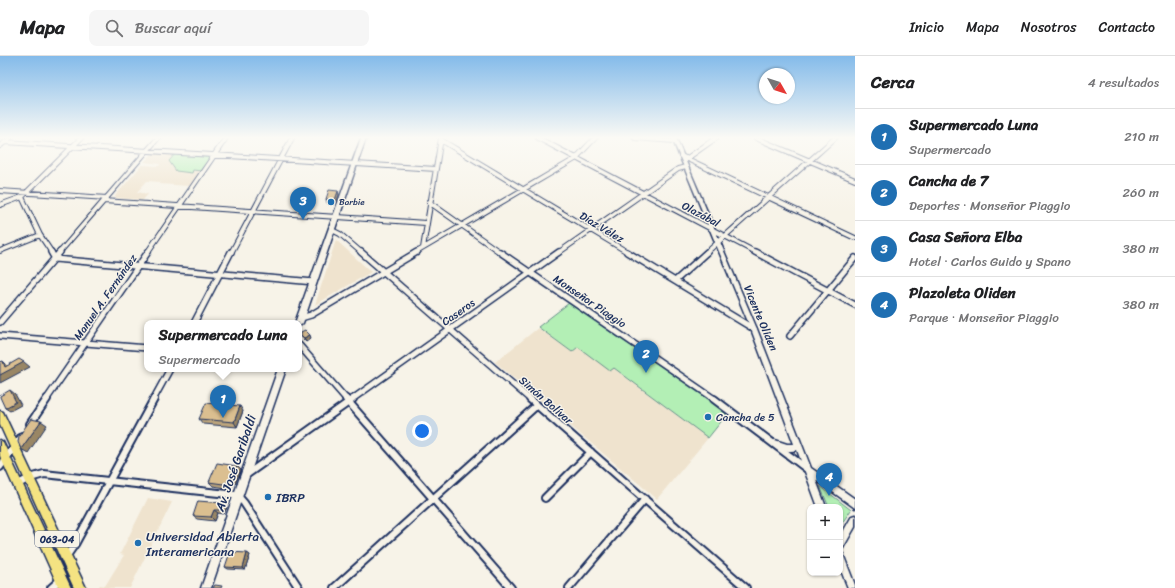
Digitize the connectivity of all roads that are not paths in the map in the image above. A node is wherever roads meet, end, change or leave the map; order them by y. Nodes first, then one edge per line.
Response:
1 (686, 162) edge
2 (56, 163) edge
3 (137, 163) edge
4 (209, 163) edge
5 (279, 163) edge
6 (333, 163) edge
7 (437, 163) edge
8 (480, 163) edge
9 (568, 163) edge
10 (583, 163) edge
11 (685, 163) edge
12 (688, 163) edge
13 (808, 163) edge
14 (814, 163) edge
15 (355, 164) junction
16 (436, 169) junction
17 (855, 180) edge
18 (523, 189) junction
19 (0, 191) edge
20 (643, 193) junction
21 (23, 195) junction
22 (769, 197) junction
23 (105, 199) junction
24 (429, 202) junction
25 (0, 205) edge
26 (179, 206) junction
27 (253, 211) junction
28 (336, 216) junction
29 (426, 223) junction
30 (462, 225) junction
31 (712, 229) junction
32 (332, 230) junction
33 (591, 230) junction
34 (40, 235) junction
35 (724, 236) junction
36 (855, 238) edge
37 (717, 242) junction
38 (422, 248) junction
39 (0, 251) edge
40 (855, 258) edge
41 (55, 259) junction
42 (137, 267) junction
43 (382, 272) junction
44 (220, 274) junction
45 (530, 274) junction
46 (675, 281) junction
47 (314, 282) junction
48 (828, 291) junction
49 (855, 305) edge
50 (196, 320) edge
51 (300, 320) edge
52 (0, 322) edge
53 (754, 329) junction
54 (450, 330) junction
55 (0, 336) edge
56 (790, 336) dead end
57 (86, 342) junction
58 (144, 348) edge
59 (302, 348) edge
60 (168, 372) edge
61 (281, 372) edge
62 (349, 402) junction
63 (536, 405) junction
64 (0, 415) edge
65 (28, 427) edge
66 (23, 433) edge
67 (775, 443) junction
68 (0, 445) edge
69 (799, 445) junction
70 (14, 446) junction
71 (591, 452) junction
72 (2, 462) edge
73 (809, 471) junction
74 (244, 477) junction
75 (30, 478) junction
76 (110, 480) junction
77 (18, 484) junction
78 (237, 495) junction
79 (545, 498) dead end
80 (432, 499) junction
81 (645, 499) junction
82 (821, 504) edge
83 (855, 504) edge
84 (855, 519) edge
85 (843, 540) edge
86 (65, 557) junction
87 (843, 565) edge
88 (63, 583) edge
89 (51, 588) edge
90 (80, 588) edge
91 (206, 588) edge
92 (299, 588) edge
93 (334, 588) edge
94 (511, 588) edge
95 (569, 588) edge
96 (746, 588) edge
97 (852, 588) edge

1 - 31 street, Vicente Oliden
2 - 21 street
3 - 23 street
4 - 26 street, Manuel A. Fernández
5 - 27 street
6 - 15 street
7 - 16 street
8 - 18 street, Díaz Vélez
9 - 18 street
10 - 20 street, Olazábal
11 - 20 street, Caseros
12 - 22 street
13 - 22 street
14 - 17 street
15 - 16 street
15 - 28 main road
16 - 24 street
18 - 30 street
18 - 33 street, Díaz Vélez
19 - 21 street
20 - 31 street, Olazábal
20 - 33 street, Caseros
21 - 23 street
21 - 25 street
21 - 34 street
22 - 35 street
22 - 36 street
23 - 26 street
23 - 41 street
24 - 29 street
24 - 30 street, Monseñor Piaggio
26 - 27 street
26 - 42 street, Manuel A. Fernández
27 - 28 street
27 - 44 street
28 - 29 street
28 - 32 main road
29 - 38 street
30 - 38 street
30 - 45 street, Monseñor Piaggio
31 - 35 street, Olazábal
31 - 37 street, Vicente Oliden
32 - 43 street, Simón Bolívar
32 - 47 main road
33 - 45 street, Caseros
33 - 46 street, Díaz Vélez
34 - 39 street
34 - 41 street
35 - 37 street
35 - 48 street, Olazábal
37 - 46 street
37 - 53 street, Vicente Oliden
38 - 43 street
40 - 48 street
41 - 42 street
41 - 52 street
42 - 44 street
42 - 57 street, Manuel A. Fernández
43 - 51 street
43 - 54 street, Simón Bolívar
44 - 47 street
44 - 50 street
45 - 54 street, Caseros
45 - 67 street, Monseñor Piaggio
46 - 53 street, Díaz Vélez
47 - 51 main road
48 - 49 street, Olazábal
48 - 56 street
53 - 69 street, Vicente Oliden
54 - 62 street, Caseros
54 - 63 street, Simón Bolívar
55 - 57 street
57 - 58 street
57 - 65 street, Manuel A. Fernández
59 - 62 street
60 - 76 street
61 - 74 main road, Av. José Garibaldi
62 - 74 street, Caseros
62 - 80 street
63 - 71 street, Simón Bolívar
63 - 80 street
64 - 70 main road, 063-04
66 - 70 street
67 - 69 street
67 - 73 street, Monseñor Piaggio
68 - 72 main road, 063-04
69 - 73 street, Vicente Oliden
70 - 72 street
70 - 75 main road, 063-04
71 - 79 street
71 - 81 street, Simón Bolívar
72 - 77 main road, 063-04
73 - 82 street, Vicente Oliden
73 - 83 street, Monseñor Piaggio
74 - 78 main road, Av. José Garibaldi
75 - 76 street
75 - 77 street
75 - 86 main road, 063-04
76 - 78 street
76 - 86 street
77 - 88 main road, 063-04
78 - 91 main road, Av. José Garibaldi
78 - 92 street
80 - 93 street
80 - 94 street
81 - 95 street
81 - 96 street, Simón Bolívar
84 - 85 street
86 - 90 main road, 063-04
87 - 97 street
88 - 89 street

